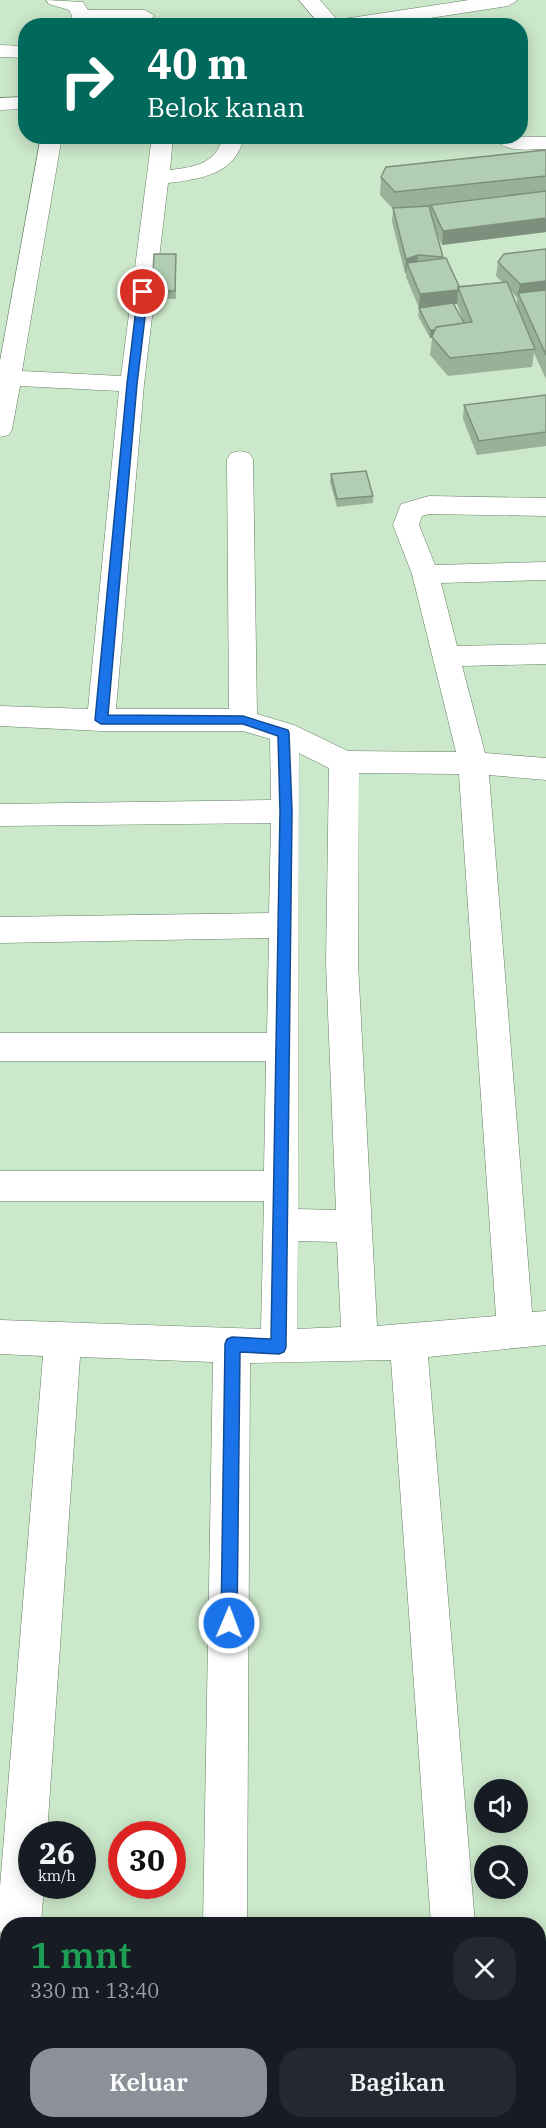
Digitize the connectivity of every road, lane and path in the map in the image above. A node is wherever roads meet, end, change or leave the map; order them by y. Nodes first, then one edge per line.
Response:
1 (56, 0) edge
2 (309, 0) edge
3 (508, 0) edge
4 (145, 16) dead end
5 (80, 18) edge
6 (119, 18) edge
7 (326, 18) edge
8 (435, 18) edge
9 (0, 51) edge
10 (18, 52) edge
11 (18, 103) edge
12 (0, 104) edge
13 (528, 143) edge
14 (546, 143) edge
15 (50, 144) edge
16 (162, 144) edge
17 (233, 144) edge
18 (158, 178) junction
19 (4, 378) edge
20 (132, 384) junction
21 (0, 429) edge
22 (240, 459) dead end
23 (546, 507) edge
24 (546, 571) edge
25 (425, 574) junction
26 (546, 654) edge
27 (446, 656) junction
28 (0, 716) edge
29 (101, 720) junction
30 (243, 720) junction
31 (284, 733) junction
32 (345, 762) junction
33 (472, 763) junction
34 (546, 769) edge
35 (286, 811) junction
36 (0, 815) edge
37 (284, 924) junction
38 (0, 930) edge
39 (0, 1047) edge
40 (283, 1047) junction
41 (0, 1186) edge
42 (281, 1186) junction
43 (280, 1225) junction
44 (355, 1226) junction
45 (531, 1329) edge
46 (0, 1337) edge
47 (63, 1340) junction
48 (408, 1342) junction
49 (232, 1344) junction
50 (360, 1345) junction
51 (279, 1347) junction
52 (20, 1917) edge
53 (225, 1917) edge
54 (452, 1917) edge

1 - 5 street
2 - 7 street
3 - 8 street
4 - 6 street
9 - 10 street
11 - 12 street
13 - 14 street
15 - 19 street
16 - 18 street
17 - 18 street
18 - 20 street
19 - 20 street
19 - 21 street
20 - 29 street
22 - 30 street
23 - 25 street
24 - 25 street
25 - 27 street
26 - 27 street
27 - 33 street
28 - 29 street
29 - 30 street
30 - 31 street
31 - 32 street
31 - 35 street
32 - 33 street
32 - 44 street
33 - 34 street
33 - 45 street
35 - 36 street
35 - 37 street
37 - 38 street
37 - 40 street
39 - 40 street
40 - 42 street
41 - 42 street
42 - 43 street
43 - 44 street
43 - 51 street
44 - 50 street
45 - 48 street
46 - 47 street
47 - 49 street
47 - 52 street
48 - 50 street
48 - 54 street
49 - 51 street
49 - 53 street
50 - 51 street

